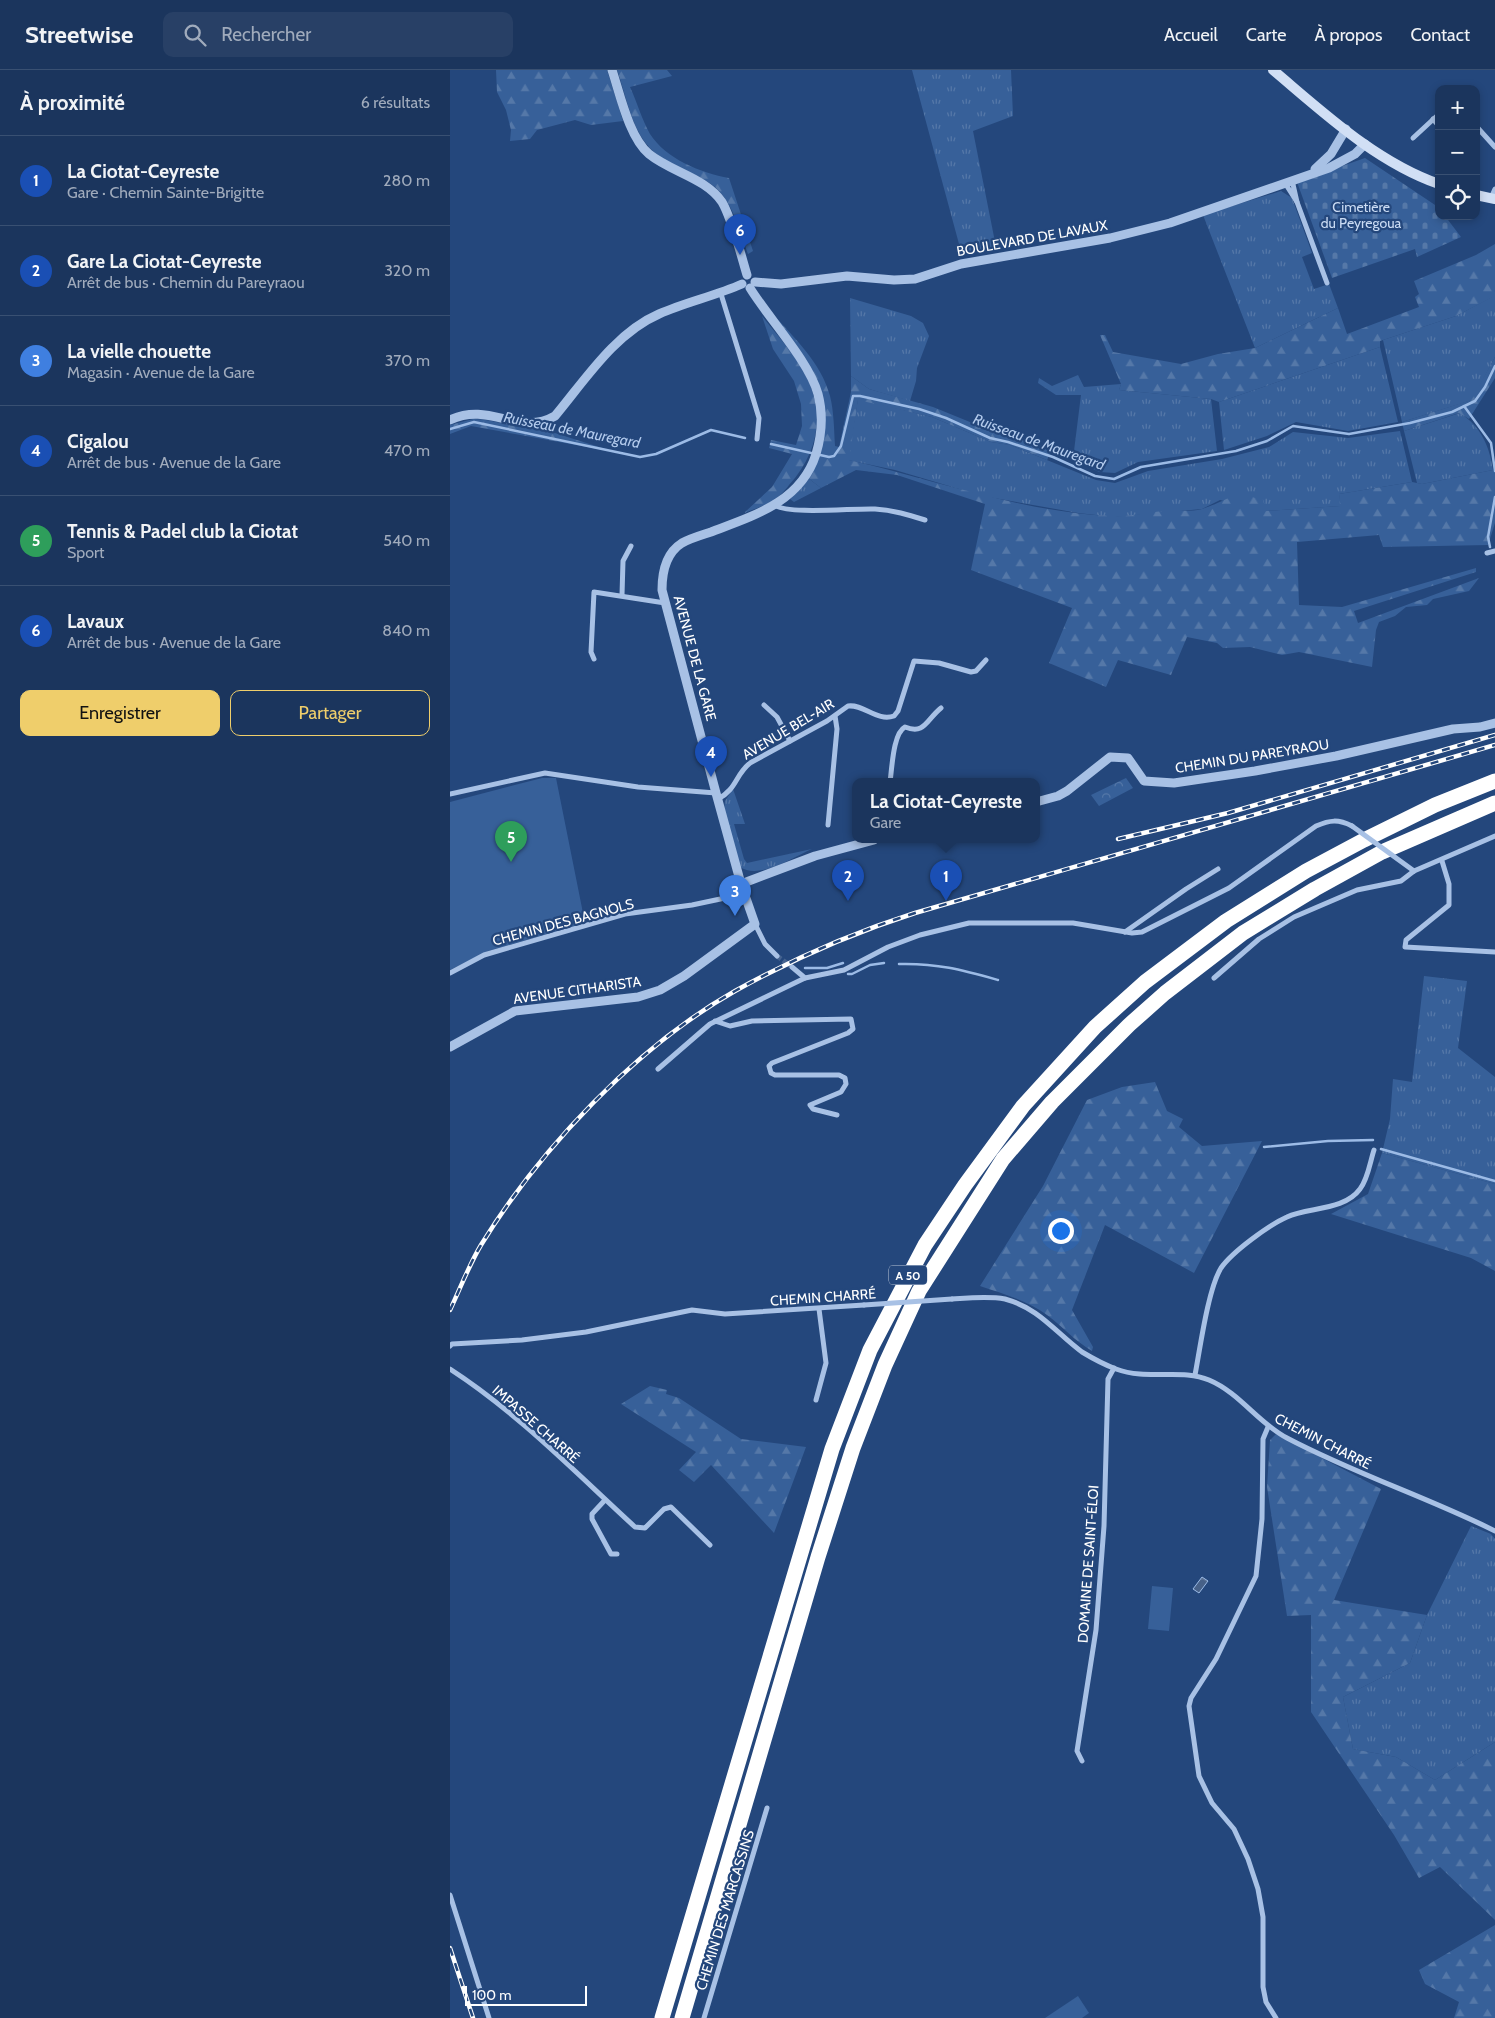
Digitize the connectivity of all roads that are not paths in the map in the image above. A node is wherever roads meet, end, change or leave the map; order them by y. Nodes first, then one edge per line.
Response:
1 (612, 70) edge
2 (1273, 70) edge
3 (1433, 119) joint
4 (1435, 121) edge
5 (1346, 129) junction
6 (1480, 130) edge
7 (1412, 138) dead end
8 (1365, 144) junction
9 (1495, 147) edge
10 (1331, 154) junction
11 (1337, 164) junction
12 (1306, 175) junction
13 (1289, 181) junction
14 (1435, 183) edge
15 (1480, 195) edge
16 (1494, 195) edge
17 (1327, 282) dead end
18 (749, 285) junction
19 (721, 294) junction
20 (450, 420) edge
21 (757, 439) dead end
22 (774, 505) junction
23 (925, 520) dead end
24 (631, 546) dead end
25 (1495, 550) edge
26 (1487, 553) dead end
27 (622, 596) junction
28 (665, 603) junction
29 (594, 659) dead end
30 (986, 660) dead end
31 (764, 705) dead end
32 (941, 708) dead end
33 (835, 716) junction
34 (1495, 723) edge
35 (790, 741) junction
36 (891, 778) edge
37 (1495, 781) edge
38 (450, 794) edge
39 (717, 796) junction
40 (1040, 801) edge
41 (1495, 803) edge
42 (828, 825) dead end
43 (1495, 836) edge
44 (863, 843) edge
45 (1442, 861) junction
46 (1218, 869) dead end
47 (1414, 871) junction
48 (741, 884) junction
49 (744, 894) junction
50 (755, 924) junction
51 (1125, 932) junction
52 (1495, 952) edge
53 (776, 956) tunnel mouth
54 (792, 967) tunnel mouth
55 (450, 973) edge
56 (805, 978) junction
57 (1214, 978) dead end
58 (715, 1021) junction
59 (450, 1047) edge
60 (658, 1069) dead end
61 (837, 1115) dead end
62 (1374, 1150) dead end
63 (819, 1309) junction
64 (451, 1345) edge
65 (1114, 1368) junction
66 (450, 1369) edge
67 (1194, 1375) junction
68 (816, 1400) dead end
69 (1268, 1427) junction
70 (605, 1500) junction
71 (1495, 1531) edge
72 (710, 1545) dead end
73 (617, 1554) dead end
74 (1082, 1761) dead end
75 (767, 1808) dead end
76 (450, 1895) edge
77 (488, 2018) edge
78 (662, 2018) edge
79 (682, 2018) edge
80 (704, 2018) edge
81 (1276, 2018) edge

1 - 18 street
2 - 5 main road
3 - 4 street
3 - 7 street
5 - 8 main road
5 - 10 street, BOULEVARD DE LAVAUX
6 - 9 street
8 - 11 street, BOULEVARD DE LAVAUX
8 - 14 main road
10 - 11 street
10 - 12 street, BOULEVARD DE LAVAUX
11 - 12 street, BOULEVARD DE LAVAUX
12 - 13 street, BOULEVARD DE LAVAUX
13 - 17 street
13 - 18 street, BOULEVARD DE LAVAUX
15 - 16 main road
18 - 19 street, BOULEVARD DE LAVAUX
18 - 22 street, AVENUE DE LA GARE
19 - 20 street, BOULEVARD DE LAVAUX
19 - 21 street
22 - 23 street
22 - 28 street, AVENUE DE LA GARE
24 - 27 street
25 - 26 street
27 - 28 street
27 - 29 street
28 - 39 street, AVENUE DE LA GARE
30 - 33 street, AVENUE BEL-AIR
31 - 35 street
32 - 36 street
33 - 35 street, AVENUE BEL-AIR
33 - 42 street
34 - 40 street, CHEMIN DU PAREYRAOU
35 - 39 street, AVENUE BEL-AIR
37 - 78 highway, A 50
38 - 39 street
39 - 48 street, AVENUE DE LA GARE
41 - 79 highway, A 50
43 - 45 street
44 - 48 street
45 - 47 street
45 - 52 street
46 - 51 street
47 - 51 street, bridge
47 - 57 street
48 - 49 street, AVENUE DE LA GARE
49 - 50 street, AVENUE DE LA GARE
49 - 55 street, CHEMIN DES BAGNOLS
50 - 53 street
50 - 59 street, AVENUE CITHARISTA
51 - 56 street
54 - 56 street
56 - 58 street
58 - 60 street
58 - 61 street
62 - 67 street
63 - 64 street, CHEMIN CHARRÉ
63 - 65 street, CHEMIN CHARRÉ, bridge
63 - 68 street
65 - 67 street, CHEMIN CHARRÉ
65 - 74 street, DOMAINE DE SAINT-ÉLOI
66 - 70 street, IMPASSE CHARRÉ
67 - 69 street, CHEMIN CHARRÉ
69 - 71 street, CHEMIN CHARRÉ
69 - 81 street
70 - 72 street, IMPASSE CHARRÉ
70 - 73 street
75 - 80 street, CHEMIN DES MARCASSINS
76 - 77 street

